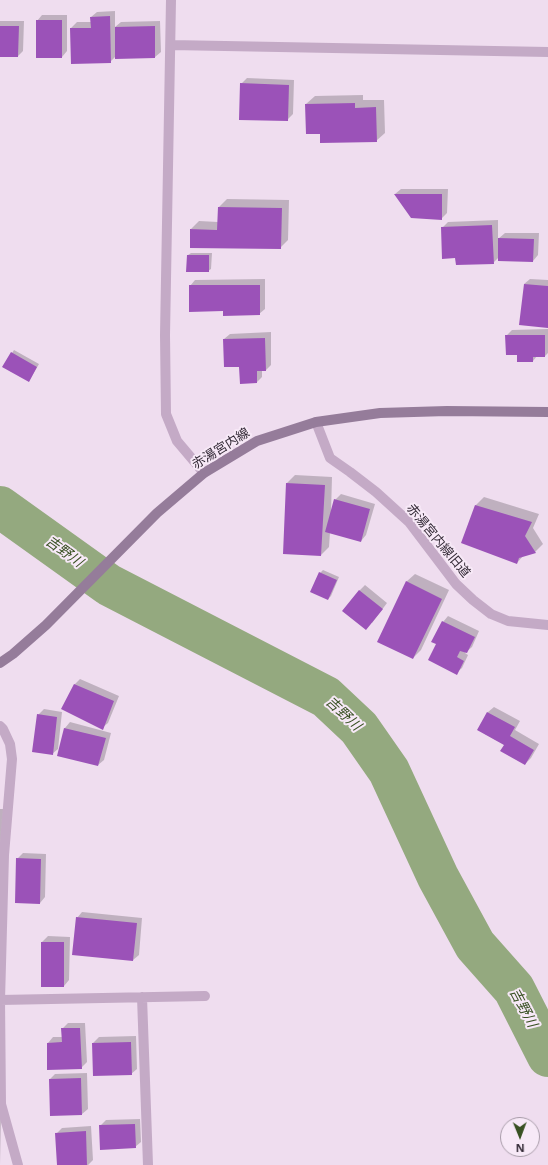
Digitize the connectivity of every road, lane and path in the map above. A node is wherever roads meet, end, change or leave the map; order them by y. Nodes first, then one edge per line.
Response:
1 (171, 0) edge
2 (171, 45) junction
3 (548, 52) edge
4 (548, 412) edge
5 (316, 422) junction
6 (204, 473) junction
7 (548, 626) edge
8 (0, 663) edge
9 (0, 726) edge
10 (205, 996) dead end
11 (142, 997) junction
12 (0, 1000) edge
13 (18, 1165) edge
14 (148, 1165) edge

1 - 2 street
2 - 3 street
2 - 6 street
4 - 5 main road, 赤湯宮内線
5 - 6 main road, 赤湯宮内線
5 - 7 street, 赤湯宮内線旧道
6 - 8 main road, 赤湯宮内線
9 - 12 street
10 - 11 street
11 - 12 street
11 - 14 street
12 - 13 street

